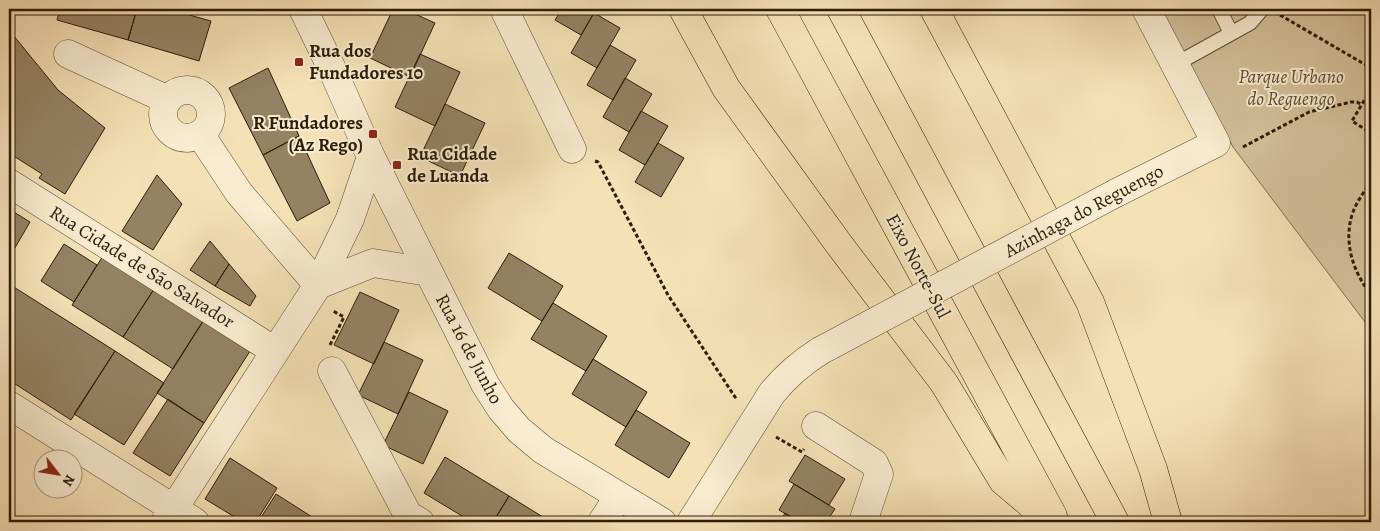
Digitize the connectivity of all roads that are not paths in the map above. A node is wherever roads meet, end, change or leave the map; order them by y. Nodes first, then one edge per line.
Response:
1 (303, 9) edge
2 (504, 9) edge
3 (683, 9) edge
4 (780, 9) edge
5 (841, 9) edge
6 (934, 9) edge
7 (1146, 9) edge
8 (1219, 9) edge
9 (1262, 9) edge
10 (1231, 33) junction
11 (68, 54) dead end
12 (1176, 64) junction
13 (168, 100) junction
14 (200, 134) junction
15 (572, 149) road end
16 (371, 157) junction
17 (9, 183) edge
18 (428, 272) junction
19 (318, 285) junction
20 (276, 351) junction
21 (332, 371) dead end
22 (9, 405) edge
23 (816, 426) road end
24 (619, 496) junction
25 (178, 518) edge
26 (420, 522) edge
27 (602, 522) edge
28 (662, 522) edge
29 (691, 522) edge
30 (863, 522) edge
31 (1052, 522) edge
32 (1056, 522) edge
33 (1115, 522) edge
34 (1168, 522) edge

1 - 16 street, Rua 16 de Junho
2 - 15 street
3 - 31 highway
4 - 32 highway, Eixo Norte-Sul
5 - 33 highway
6 - 34 highway
7 - 12 street, Azinhaga do Reguengo
8 - 10 lane
9 - 10 lane
10 - 12 lane
11 - 13 street
12 - 29 street, Azinhaga do Reguengo, bridge
13 - 14 street
13 - 14 street
14 - 19 street
16 - 18 street, Rua 16 de Junho
16 - 19 street
17 - 20 street, Rua Cidade de São Salvador
18 - 19 street
18 - 24 street, Rua 16 de Junho
19 - 20 street
20 - 25 street
21 - 26 street
22 - 25 street
23 - 30 street
24 - 27 street
24 - 28 street, Rua 16 de Junho

